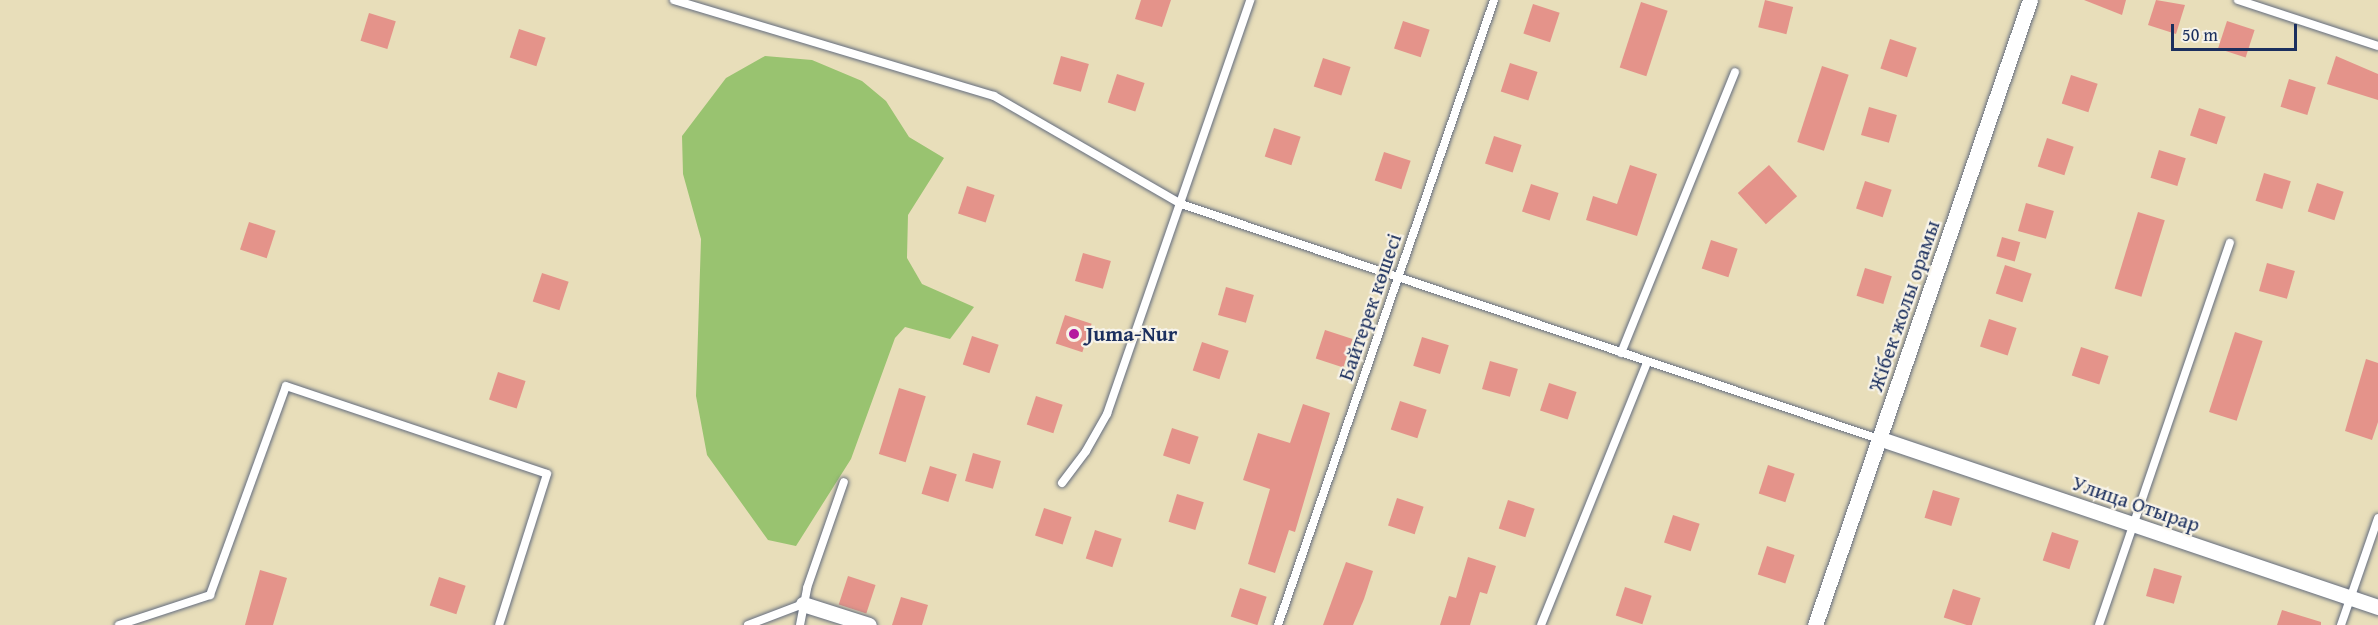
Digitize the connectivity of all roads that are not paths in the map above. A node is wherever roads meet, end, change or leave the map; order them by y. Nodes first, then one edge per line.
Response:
1 (674, 0) edge
2 (1250, 0) edge
3 (1494, 0) edge
4 (2030, 0) edge
5 (2238, 0) edge
6 (2378, 46) edge
7 (1736, 72) dead end
8 (1181, 204) junction
9 (2230, 243) dead end
10 (1400, 278) junction
11 (1621, 353) junction
12 (1647, 363) junction
13 (1881, 439) junction
14 (844, 482) dead end
15 (1062, 483) dead end
16 (2378, 518) edge
17 (2132, 526) junction
18 (2350, 597) junction
19 (803, 604) junction
20 (2378, 607) edge
21 (119, 625) edge
22 (499, 625) edge
23 (748, 625) edge
24 (800, 625) edge
25 (869, 625) edge
26 (1278, 625) edge
27 (1541, 625) edge
28 (1815, 625) edge
29 (2099, 625) edge
30 (2342, 625) edge

1 - 8 lane
2 - 8 lane
3 - 10 lane, Байтерек көшесі
4 - 13 street, Жібек жолы орамы
5 - 6 lane
7 - 11 lane
8 - 10 lane
8 - 15 lane
9 - 17 lane
10 - 11 lane
10 - 26 lane, Байтерек көшесі
11 - 12 lane
12 - 13 lane
12 - 27 lane
13 - 17 street, Улица Отырар
13 - 28 street, Жібек жолы орамы
14 - 19 lane
16 - 18 lane
17 - 18 street, Улица Отырар
17 - 29 lane
18 - 20 street, Улица Отырар
18 - 30 lane
19 - 23 lane
19 - 24 lane
19 - 25 street
21 - 22 lane

